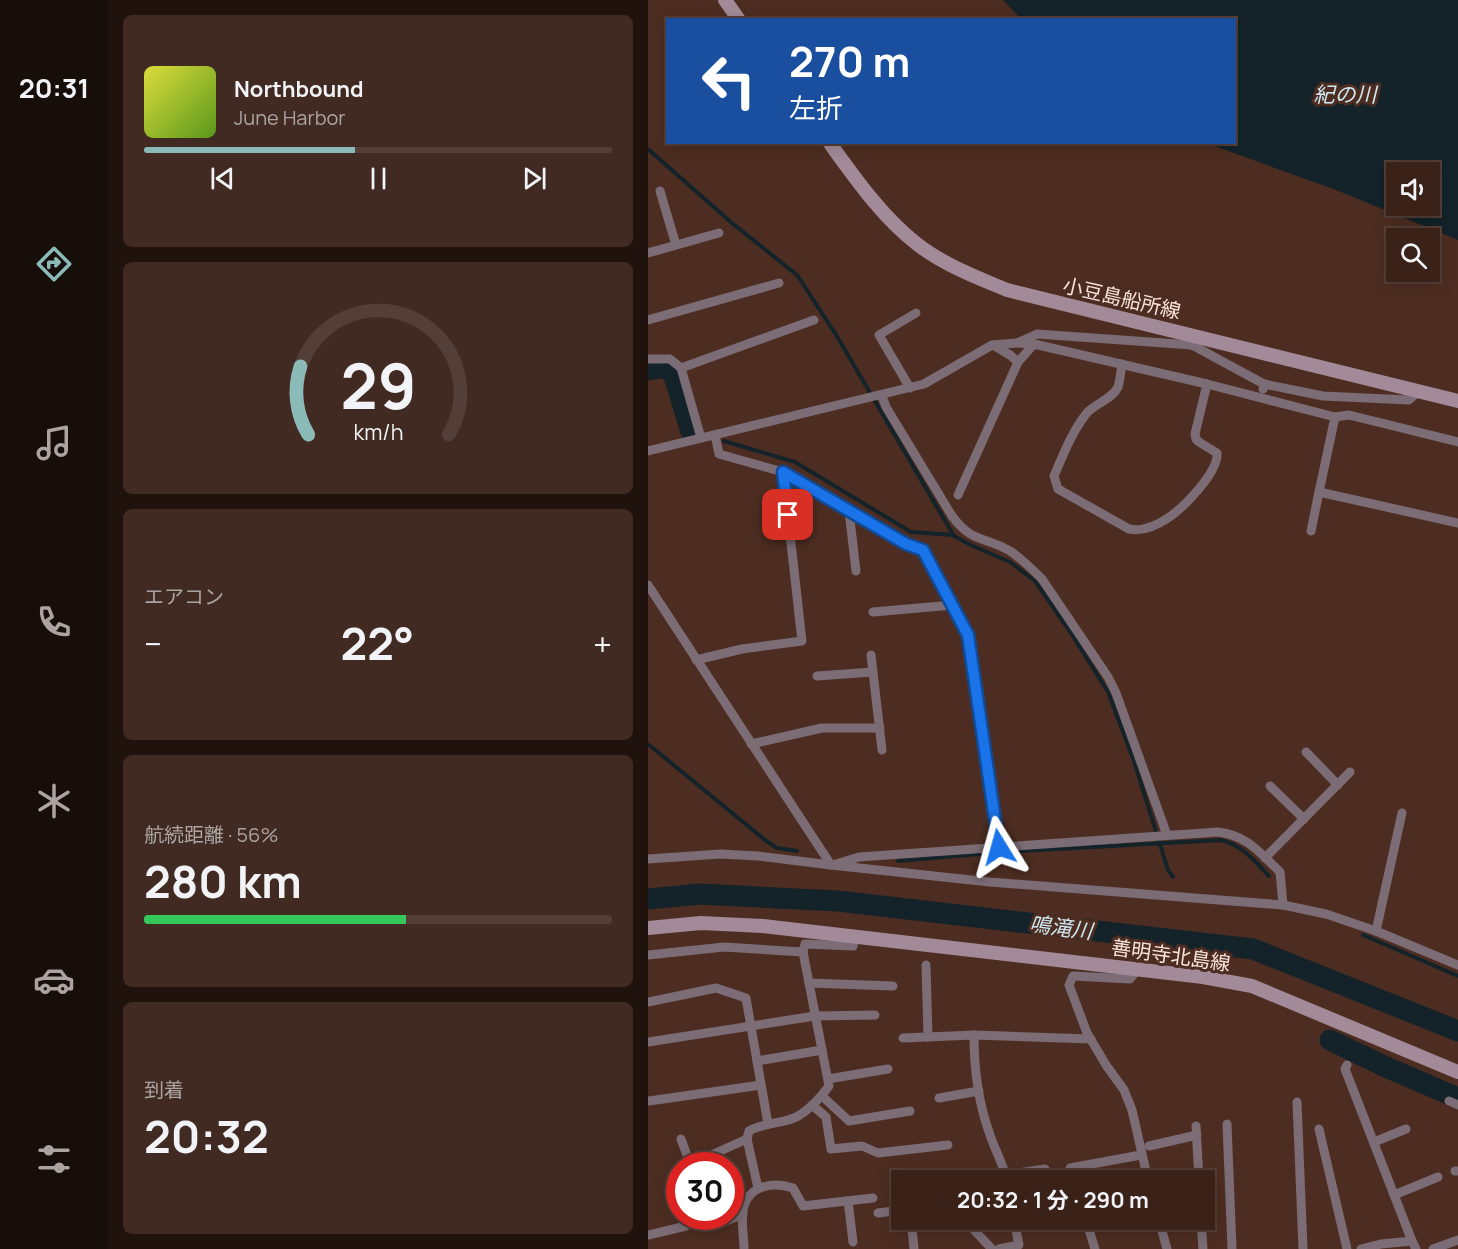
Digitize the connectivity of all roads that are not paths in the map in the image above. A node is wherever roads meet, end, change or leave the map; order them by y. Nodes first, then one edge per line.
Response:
1 (725, 0) edge
2 (738, 18) edge
3 (831, 144) edge
4 (660, 191) dead end
5 (719, 233) dead end
6 (676, 245) junction
7 (648, 254) edge
8 (779, 283) dead end
9 (916, 314) dead end
10 (648, 320) edge
11 (813, 320) dead end
12 (1193, 340) junction
13 (1016, 343) junction
14 (1034, 344) junction
15 (992, 345) junction
16 (648, 359) edge
17 (1018, 363) junction
18 (1122, 364) junction
19 (681, 368) junction
20 (1208, 384) junction
21 (1264, 384) junction
22 (910, 388) junction
23 (1419, 391) junction
24 (880, 396) junction
25 (1261, 396) junction
26 (1458, 401) edge
27 (1335, 417) junction
28 (715, 435) junction
29 (701, 438) junction
30 (1458, 442) edge
31 (648, 452) edge
32 (783, 472) junction
33 (1319, 492) junction
34 (958, 495) dead end
35 (849, 511) junction
36 (1458, 523) edge
37 (1311, 531) dead end
38 (856, 571) dead end
39 (648, 585) edge
40 (952, 605) junction
41 (873, 612) dead end
42 (871, 655) dead end
43 (696, 660) junction
44 (873, 672) junction
45 (817, 676) dead end
46 (880, 728) junction
47 (751, 744) junction
48 (882, 750) dead end
49 (1306, 752) dead end
50 (1350, 772) dead end
51 (1338, 785) junction
52 (1270, 786) dead end
53 (1402, 813) dead end
54 (1304, 819) junction
55 (1161, 836) junction
56 (999, 847) junction
57 (1265, 858) junction
58 (648, 859) edge
59 (831, 866) junction
60 (1283, 905) junction
61 (648, 928) edge
62 (1376, 931) junction
63 (855, 936) junction
64 (803, 952) junction
65 (648, 955) edge
66 (926, 965) dead end
67 (1458, 965) edge
68 (1138, 969) junction
69 (809, 983) junction
70 (893, 986) dead end
71 (648, 1002) edge
72 (875, 1015) dead end
73 (815, 1016) junction
74 (751, 1026) junction
75 (974, 1035) junction
76 (928, 1037) junction
77 (903, 1038) dead end
78 (1091, 1039) junction
79 (648, 1042) edge
80 (822, 1050) junction
81 (757, 1061) junction
82 (1347, 1065) dead end
83 (888, 1069) dead end
84 (1458, 1074) edge
85 (828, 1079) junction
86 (761, 1085) junction
87 (979, 1091) junction
88 (822, 1096) junction
89 (939, 1098) dead end
90 (649, 1101) edge
91 (1297, 1102) dead end
92 (812, 1105) junction
93 (910, 1111) dead end
94 (768, 1124) junction
95 (1227, 1124) dead end
96 (1319, 1129) dead end
97 (1406, 1129) dead end
98 (681, 1139) dead end
99 (747, 1139) junction
100 (1374, 1142) junction
101 (948, 1145) dead end
102 (1149, 1146) dead end
103 (686, 1152) edge
104 (719, 1152) edge
105 (1141, 1155) junction
106 (1070, 1168) dead end
107 (1045, 1169) dead end
108 (1003, 1170) edge
109 (1041, 1170) edge
110 (1145, 1170) edge
111 (1198, 1170) edge
112 (1438, 1177) dead end
113 (758, 1188) junction
114 (1394, 1195) junction
115 (873, 1198) dead end
116 (848, 1201) junction
117 (744, 1205) edge
118 (891, 1211) edge
119 (878, 1213) dead end
120 (669, 1230) edge
121 (743, 1230) edge
122 (912, 1230) edge
123 (974, 1230) edge
124 (1016, 1230) edge
125 (1089, 1230) edge
126 (1162, 1230) edge
127 (1202, 1230) edge
128 (648, 1235) edge
129 (1458, 1240) edge
130 (853, 1242) dead end
131 (1414, 1245) edge
132 (914, 1248) edge
133 (744, 1249) edge
134 (992, 1249) edge
135 (999, 1249) edge
136 (1095, 1249) edge
137 (1167, 1249) edge
138 (1203, 1249) edge
139 (1232, 1249) edge
140 (1303, 1249) edge
141 (1347, 1249) edge
142 (1361, 1249) edge
143 (1433, 1249) edge

1 - 2 main road
3 - 12 main road, 小豆島船所線
4 - 6 street
5 - 6 street
6 - 7 street
8 - 10 street
9 - 22 street
11 - 19 street
12 - 13 street
12 - 21 street
12 - 23 main road, 小豆島船所線
13 - 14 street
13 - 15 street
14 - 17 street
14 - 18 street
15 - 17 street
15 - 22 street
16 - 19 street
17 - 34 street
18 - 20 street
18 - 20 street
19 - 29 street
20 - 25 street
21 - 23 street
21 - 25 street
22 - 24 street
23 - 26 main road, 小豆島船所線
24 - 28 street
24 - 55 street
25 - 27 street
27 - 30 street
27 - 33 street
28 - 29 street
28 - 32 street
29 - 31 street
32 - 35 street
32 - 43 street
33 - 36 street
33 - 37 street
35 - 38 street
35 - 40 street
39 - 43 street
40 - 41 street
40 - 56 street
42 - 44 street
43 - 47 street
44 - 45 street
44 - 46 street
46 - 47 street
46 - 48 street
47 - 59 street
49 - 51 street
50 - 51 street
51 - 54 street
52 - 54 street
53 - 62 street
54 - 57 street
55 - 56 street
55 - 57 street
56 - 59 street
57 - 60 street
58 - 59 street
59 - 60 street
60 - 62 street
61 - 63 main road, 善明寺北島線
62 - 67 street
63 - 64 street
63 - 68 main road, 善明寺北島線
64 - 65 street
64 - 69 street
66 - 76 street
68 - 78 street
68 - 84 main road, 善明寺北島線
69 - 70 street
69 - 73 street
71 - 74 street
72 - 73 street
73 - 74 street
73 - 80 street
74 - 79 street
74 - 81 street
75 - 76 street
75 - 78 street
75 - 87 street
76 - 77 street
78 - 105 street
80 - 81 street
80 - 85 street
81 - 86 street
82 - 100 street
83 - 85 street
85 - 88 street
86 - 90 street
86 - 94 street
87 - 89 street
87 - 108 street
88 - 92 street
88 - 93 street
91 - 140 street
92 - 94 street
92 - 101 street
94 - 99 street
95 - 139 street
96 - 141 street
97 - 100 street
98 - 103 street
99 - 104 street
99 - 113 street
100 - 114 street
102 - 111 street
105 - 106 street
105 - 110 street
107 - 109 street
112 - 114 street
113 - 116 street
113 - 117 street
114 - 131 street
115 - 116 street
116 - 130 street
118 - 119 street
120 - 128 street
121 - 133 street
122 - 132 street
123 - 134 street
124 - 135 street
125 - 136 street
126 - 137 street
127 - 138 street
129 - 143 street
131 - 142 street

